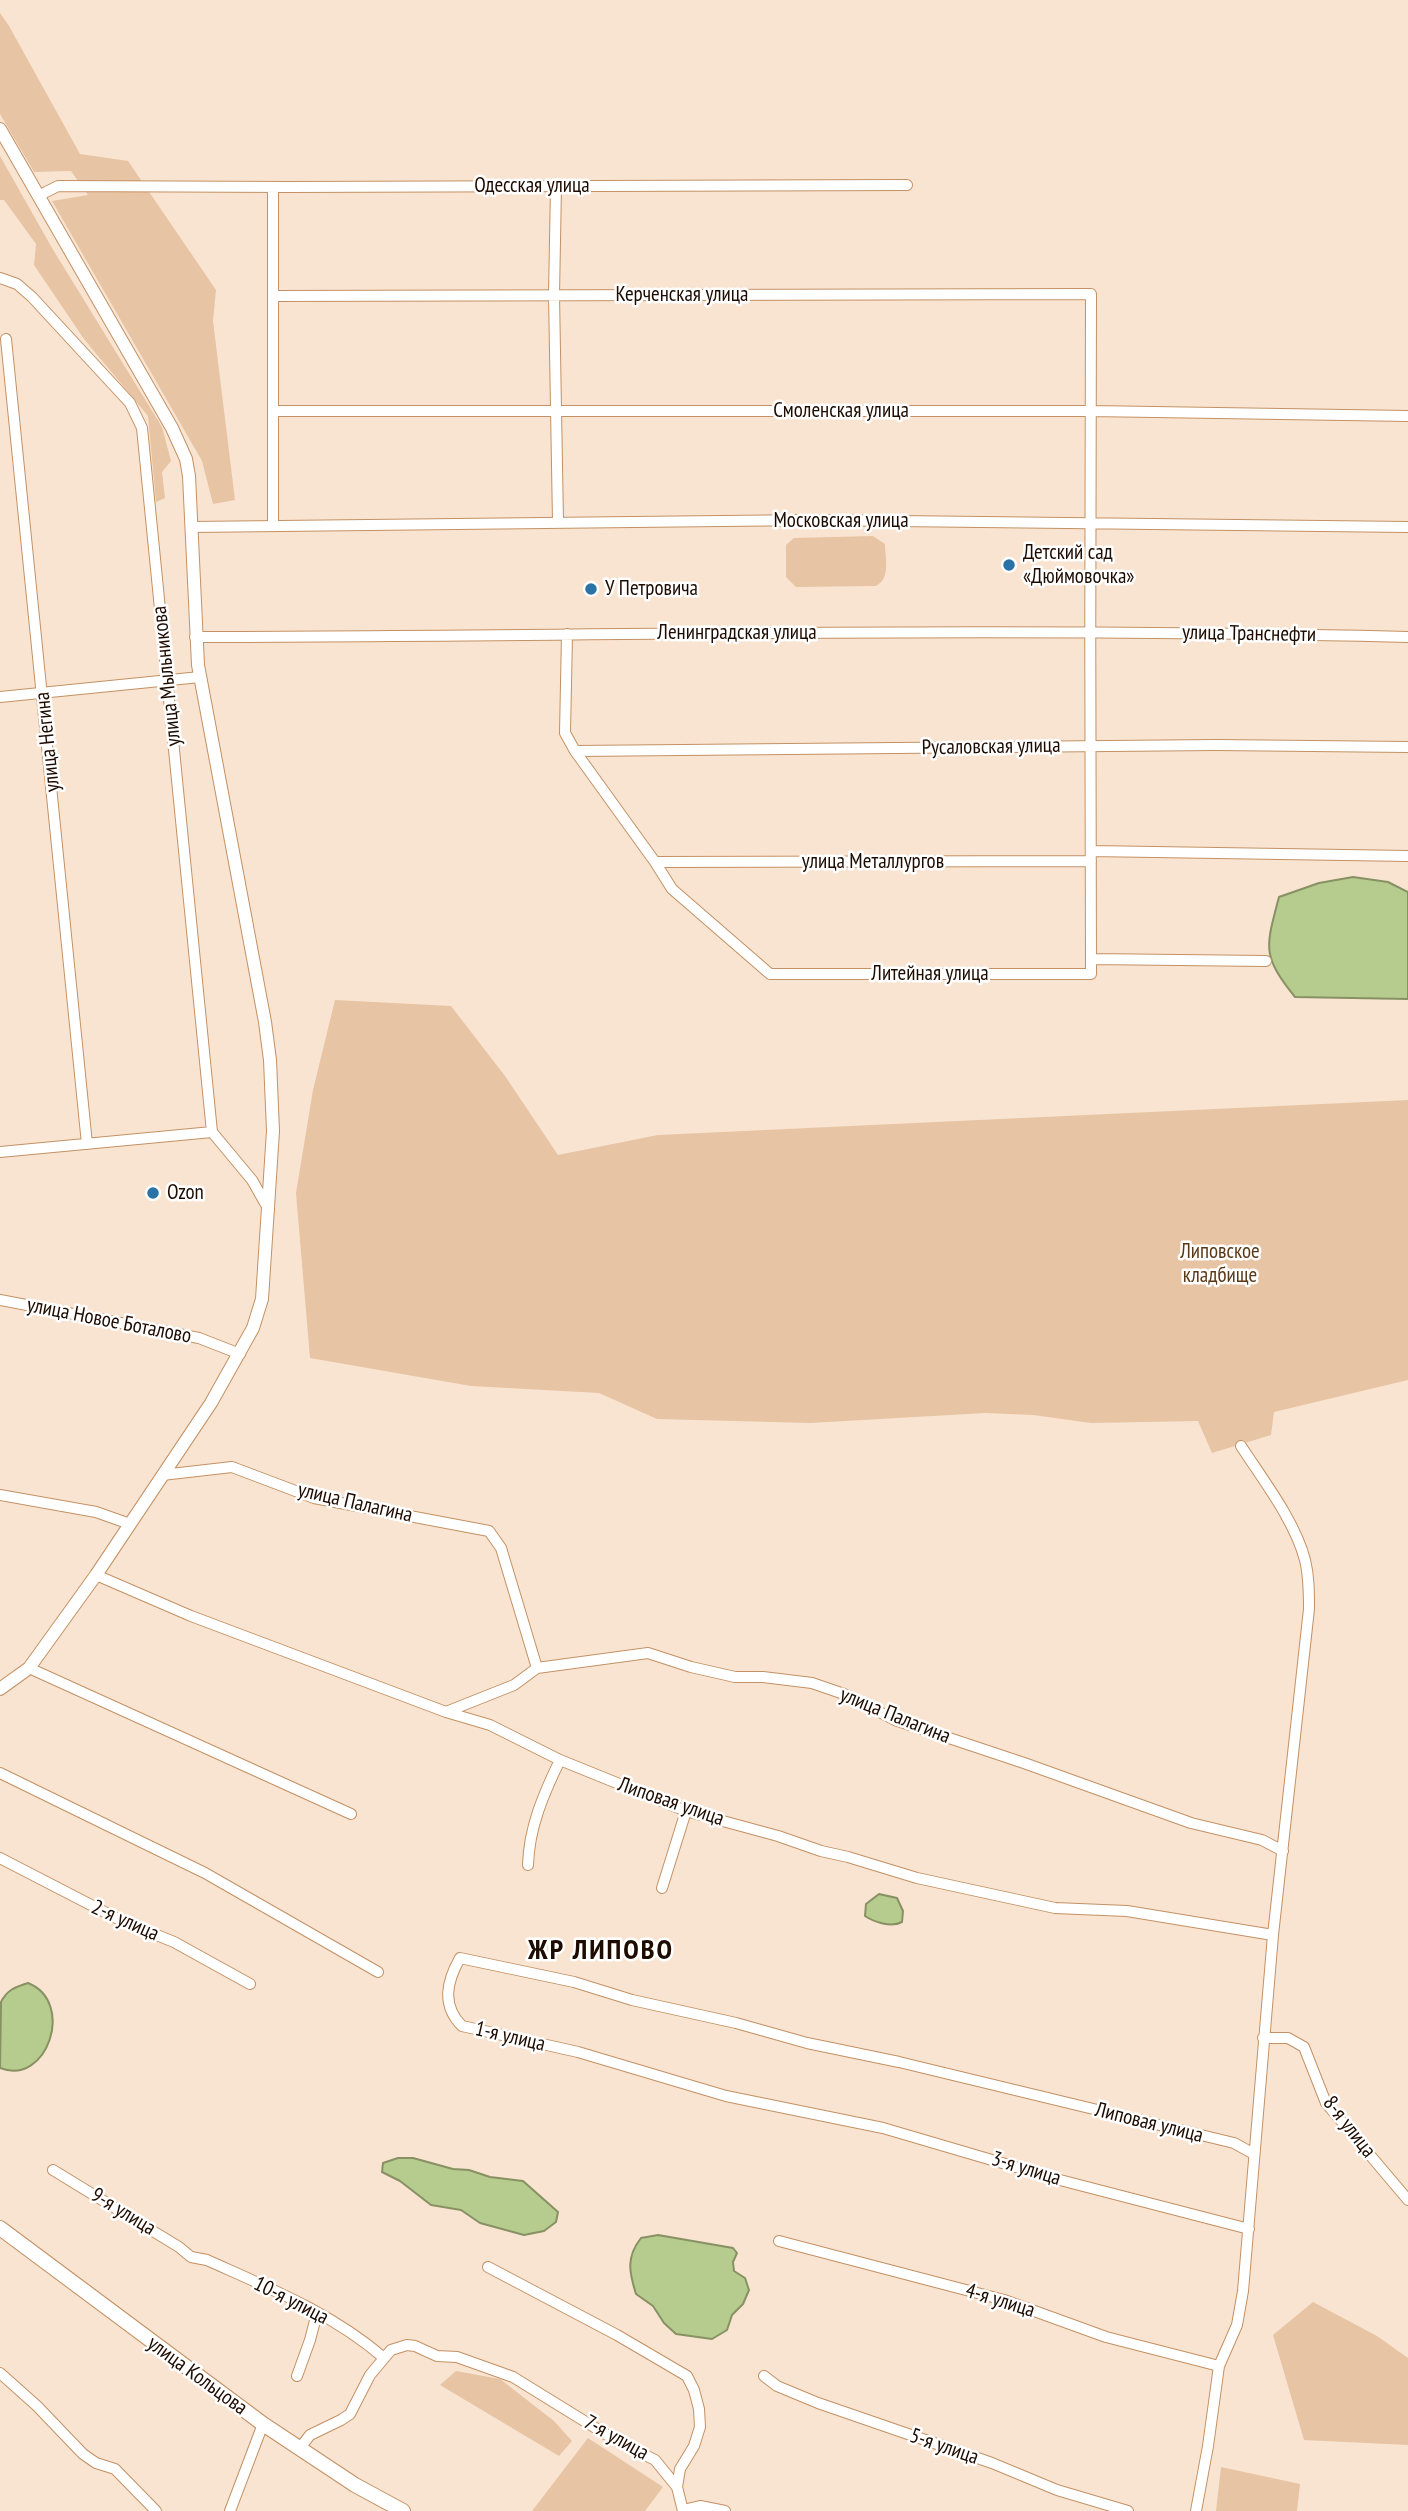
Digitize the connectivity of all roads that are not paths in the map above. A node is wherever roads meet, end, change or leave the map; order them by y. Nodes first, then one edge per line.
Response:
1 (0, 129) edge
2 (907, 184) dead end
3 (556, 186) junction
4 (273, 187) junction
5 (38, 196) junction
6 (0, 278) edge
7 (554, 295) junction
8 (273, 296) junction
9 (6, 339) dead end
10 (273, 411) junction
11 (555, 411) junction
12 (1091, 411) junction
13 (1408, 416) edge
14 (558, 522) junction
15 (1090, 523) junction
16 (273, 525) junction
17 (191, 527) junction
18 (1408, 527) edge
19 (1089, 633) junction
20 (567, 634) junction
21 (195, 637) junction
22 (1408, 637) edge
23 (200, 677) junction
24 (167, 680) junction
25 (43, 693) junction
26 (0, 696) edge
27 (1092, 746) junction
28 (1408, 747) edge
29 (575, 751) junction
30 (1091, 856) junction
31 (1408, 856) edge
32 (655, 862) junction
33 (1091, 959) junction
34 (1266, 961) dead end
35 (212, 1132) junction
36 (88, 1144) junction
37 (0, 1152) edge
38 (270, 1179) junction
39 (252, 1180) junction
40 (269, 1210) junction
41 (0, 1300) edge
42 (240, 1354) junction
43 (1241, 1446) dead end
44 (163, 1475) junction
45 (0, 1495) edge
46 (130, 1524) junction
47 (96, 1575) junction
48 (29, 1668) junction
49 (537, 1668) junction
50 (0, 1689) edge
51 (446, 1712) junction
52 (560, 1760) junction
53 (0, 1773) edge
54 (686, 1811) junction
55 (351, 1814) dead end
56 (1283, 1852) junction
57 (0, 1858) edge
58 (528, 1865) dead end
59 (662, 1888) dead end
60 (1273, 1935) junction
61 (378, 1972) dead end
62 (250, 1984) dead end
63 (632, 2000) joint
64 (1264, 2038) junction
65 (802, 2110) joint
66 (1254, 2154) junction
67 (53, 2170) dead end
68 (1408, 2200) edge
69 (0, 2228) edge
70 (1249, 2229) junction
71 (779, 2241) dead end
72 (191, 2258) joint
73 (488, 2267) dead end
74 (317, 2313) junction
75 (384, 2358) junction
76 (1219, 2366) junction
77 (0, 2373) edge
78 (297, 2376) dead end
79 (764, 2376) dead end
80 (263, 2424) junction
81 (300, 2448) junction
82 (677, 2487) junction
83 (156, 2511) edge
84 (230, 2511) edge
85 (402, 2511) edge
86 (683, 2511) edge
87 (725, 2511) edge
88 (1128, 2511) edge
89 (1196, 2511) edge

1 - 5 street
2 - 3 street, Одесская улица
3 - 4 street, Одесская улица
3 - 7 street
4 - 5 street, Одесская улица
4 - 8 street
5 - 17 street
6 - 24 street, улица Мыльникова
7 - 8 street, Керченская улица
7 - 11 street
7 - 12 street, Керченская улица
8 - 10 street
9 - 25 street, улица Негина
10 - 11 street, Смоленская улица
10 - 16 street
11 - 12 street, Смоленская улица
11 - 14 street
12 - 13 street, Смоленская улица
12 - 15 street
14 - 15 street, Московская улица
14 - 16 street, Московская улица
15 - 18 street, Московская улица
15 - 19 street
16 - 17 street, Московская улица
17 - 21 street
19 - 20 street, Ленинградская улица
19 - 22 street, улица Транснефти
19 - 27 street
20 - 21 street, Ленинградская улица
20 - 29 street
21 - 23 street
23 - 24 street
23 - 38 street
24 - 25 street
24 - 35 street, улица Мыльникова
25 - 26 street
25 - 36 street, улица Негина
27 - 28 street, Русаловская улица
27 - 29 street, Русаловская улица
27 - 30 street
29 - 32 street
30 - 31 street, улица Металлургов
30 - 32 street, улица Металлургов
30 - 33 street
32 - 33 street, Литейная улица
33 - 34 street
35 - 36 street
35 - 39 street
36 - 37 street
38 - 39 street
38 - 40 street
39 - 40 street
40 - 42 street
41 - 42 street, улица Новое Боталово
42 - 44 street
43 - 56 street
44 - 46 street
44 - 49 street, улица Палагина
45 - 46 street
46 - 47 street
47 - 48 street
47 - 51 street, Липовая улица
48 - 50 street
48 - 55 street
49 - 51 street, улица Палагина
49 - 56 street, улица Палагина
51 - 52 street, Липовая улица
52 - 54 street, Липовая улица
52 - 58 street
53 - 61 street
54 - 59 street
54 - 60 street, Липовая улица
56 - 60 street
57 - 62 street, 2-я улица
60 - 64 street
63 - 65 street, 1-я улица
63 - 66 street, Липовая улица
64 - 66 street
64 - 68 street, 8-я улица
65 - 70 street, 3-я улица
66 - 70 street
67 - 72 street, 9-я улица
69 - 80 main road, улица Кольцова
70 - 76 street
71 - 76 street, 4-я улица
72 - 74 street, 10-я улица
73 - 82 street
74 - 75 street, 10-я улица
74 - 78 street
75 - 81 street
75 - 82 street, 7-я улица
76 - 89 street
77 - 83 street
79 - 88 street, 5-я улица
80 - 81 main road, улица Кольцова
80 - 84 street
81 - 85 main road, улица Кольцова
82 - 86 street
86 - 87 street

